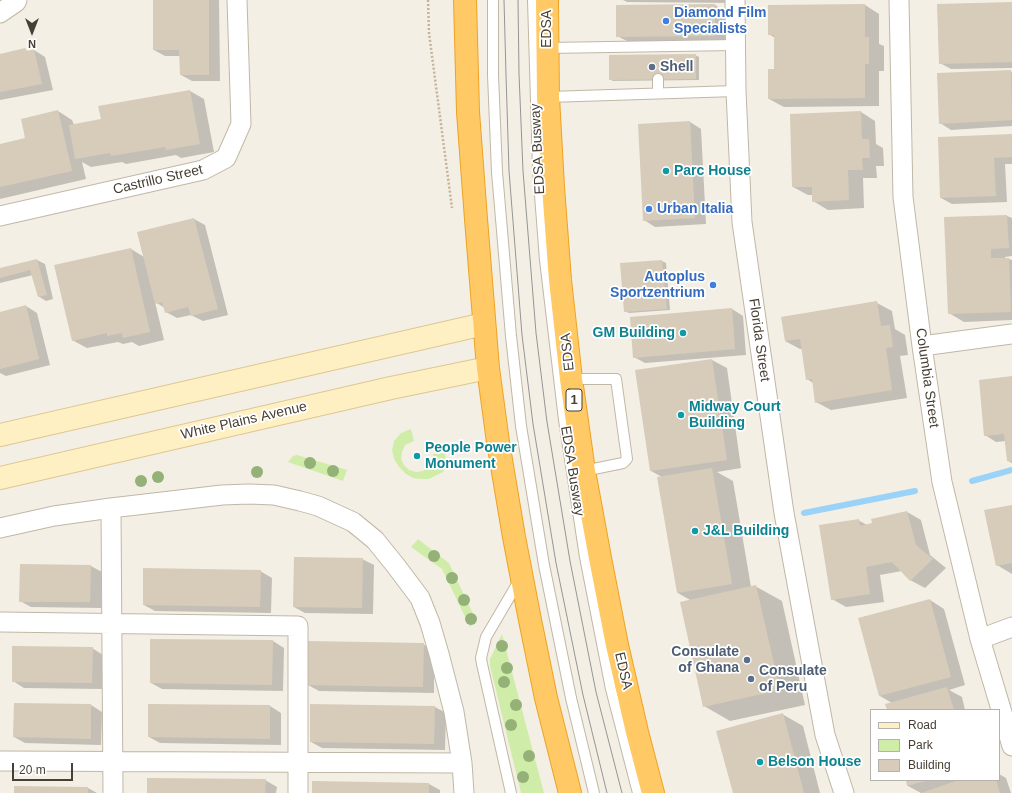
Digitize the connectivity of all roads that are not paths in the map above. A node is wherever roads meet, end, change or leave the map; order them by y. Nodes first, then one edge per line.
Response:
1 (17, 0) edge
2 (237, 0) edge
3 (465, 0) edge
4 (493, 0) edge
5 (533, 0) edge
6 (547, 0) edge
7 (735, 0) edge
8 (899, 0) edge
9 (0, 13) edge
10 (735, 45) junction
11 (547, 48) junction
12 (658, 79) dead end
13 (736, 91) junction
14 (658, 93) junction
15 (548, 97) junction
16 (0, 216) edge
17 (484, 324) junction
18 (1012, 334) edge
19 (922, 346) junction
20 (488, 368) junction
21 (571, 378) junction
22 (0, 435) edge
23 (584, 471) junction
24 (0, 478) edge
25 (111, 508) junction
26 (0, 528) edge
27 (522, 576) junction
28 (0, 622) edge
29 (112, 624) junction
30 (1012, 627) edge
31 (980, 639) junction
32 (1012, 746) edge
33 (0, 760) edge
34 (113, 761) junction
35 (297, 763) junction
36 (462, 763) junction
37 (113, 793) edge
38 (298, 793) edge
39 (464, 793) edge
40 (511, 793) edge
41 (570, 793) edge
42 (594, 793) edge
43 (638, 793) edge
44 (653, 793) edge
45 (844, 793) edge

1 - 9 street
2 - 16 street, Castrillo Street
3 - 17 highway
4 - 42 lane
5 - 43 lane, EDSA Busway
6 - 11 highway, EDSA / 1
7 - 10 street, Florida Street
8 - 19 street, Columbia Street
10 - 11 lane
10 - 13 street, Florida Street
11 - 15 highway, EDSA / 1
12 - 14 lane
13 - 14 lane
13 - 45 street, Florida Street
14 - 15 lane
15 - 21 highway, EDSA / 1
17 - 20 highway
17 - 22 street
18 - 19 street
19 - 31 street, Columbia Street
20 - 24 street, White Plains Avenue
20 - 27 highway
21 - 23 highway, EDSA / 1
21 - 23 lane
23 - 44 highway, EDSA / 1
25 - 26 street
25 - 29 street
25 - 36 street
27 - 40 lane
27 - 41 highway
28 - 29 street
29 - 34 street
29 - 35 street
30 - 31 street
31 - 32 street, Columbia Street
33 - 34 street
34 - 35 street
34 - 37 street
35 - 36 street
35 - 38 street
36 - 39 street

